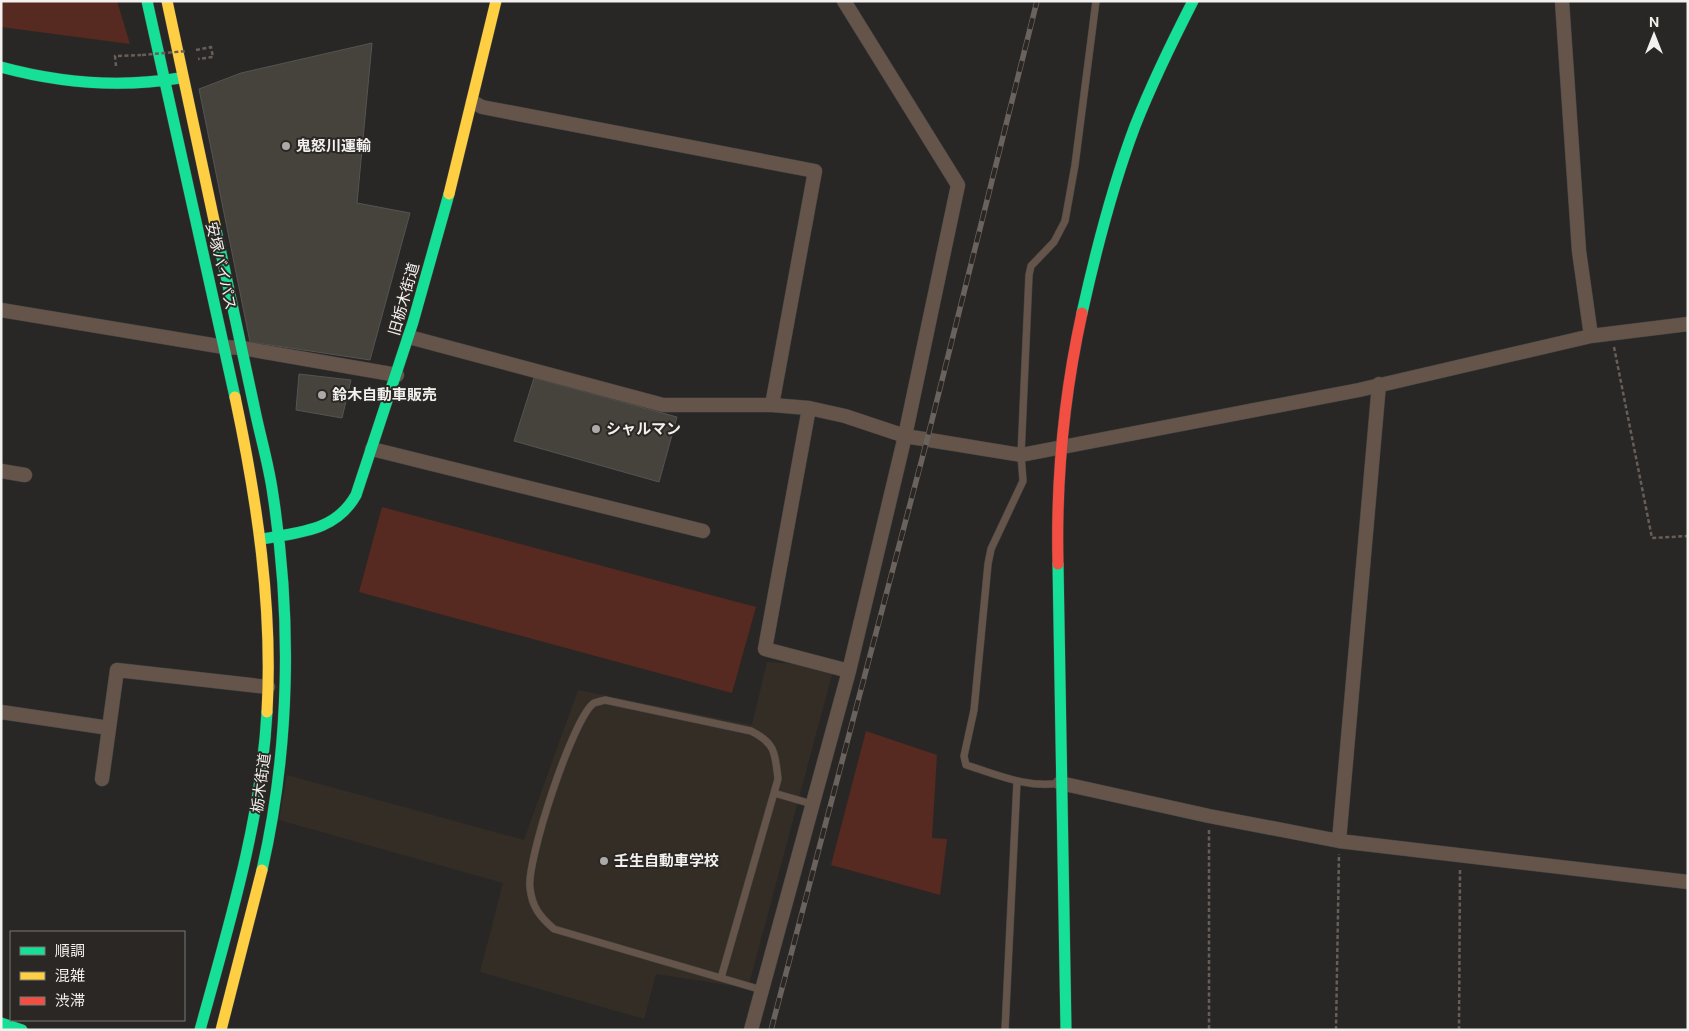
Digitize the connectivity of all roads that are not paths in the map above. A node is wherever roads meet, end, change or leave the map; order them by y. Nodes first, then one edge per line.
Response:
1 (147, 1) edge
2 (167, 1) edge
3 (496, 1) edge
4 (844, 1) edge
5 (1096, 1) edge
6 (1193, 1) edge
7 (1562, 1) edge
8 (1, 67) edge
9 (183, 78) junction
10 (164, 82) junction
11 (473, 102) junction
12 (1, 310) edge
13 (1688, 324) edge
14 (1591, 336) junction
15 (410, 337) junction
16 (224, 347) junction
17 (242, 348) junction
18 (397, 375) junction
19 (1379, 384) junction
20 (772, 405) junction
21 (809, 408) junction
22 (905, 436) junction
23 (1061, 448) junction
24 (372, 449) junction
25 (1021, 455) junction
26 (1, 471) edge
27 (25, 475) dead end
28 (703, 531) dead end
29 (280, 536) junction
30 (261, 539) junction
31 (849, 671) junction
32 (268, 687) junction
33 (1, 712) edge
34 (109, 728) junction
35 (102, 779) dead end
36 (1017, 781) junction
37 (1060, 783) junction
38 (774, 793) junction
39 (812, 804) junction
40 (1339, 841) junction
41 (1688, 882) edge
42 (721, 978) junction
43 (762, 990) junction
44 (1, 1023) edge
45 (22, 1030) edge
46 (200, 1030) edge
47 (221, 1030) edge
48 (751, 1030) edge
49 (1005, 1030) edge
50 (1066, 1030) edge

1 - 10 main road, 安塚バイパス
2 - 9 main road, 安塚バイパス
3 - 11 main road, 旧栃木街道
4 - 22 street
5 - 25 lane
6 - 23 main road
7 - 14 street
8 - 10 main road
9 - 10 main road
9 - 17 main road, 安塚バイパス
10 - 16 main road, 安塚バイパス
11 - 15 main road, 旧栃木街道
11 - 20 street
12 - 16 street
13 - 14 street
14 - 19 street
15 - 18 main road, 旧栃木街道
15 - 20 street
16 - 17 street
16 - 30 main road, 安塚バイパス
17 - 18 street
17 - 29 main road, 安塚バイパス
18 - 24 main road, 旧栃木街道
19 - 23 street
19 - 40 street
20 - 21 street
21 - 22 street
21 - 31 street
22 - 25 street
22 - 31 street
23 - 25 street
23 - 37 main road
24 - 28 street
24 - 29 main road, 旧栃木街道
25 - 36 lane
26 - 27 street
29 - 30 main road, 旧栃木街道
29 - 47 main road, 栃木街道
30 - 32 main road, 栃木街道
31 - 39 street
32 - 34 street
32 - 46 main road, 栃木街道
33 - 34 street
34 - 35 street
36 - 37 lane
36 - 49 lane
37 - 40 street
37 - 50 main road
38 - 39 lane
38 - 42 lane
38 - 42 lane
39 - 43 street
40 - 41 street
42 - 43 lane
43 - 48 street
44 - 45 main road

